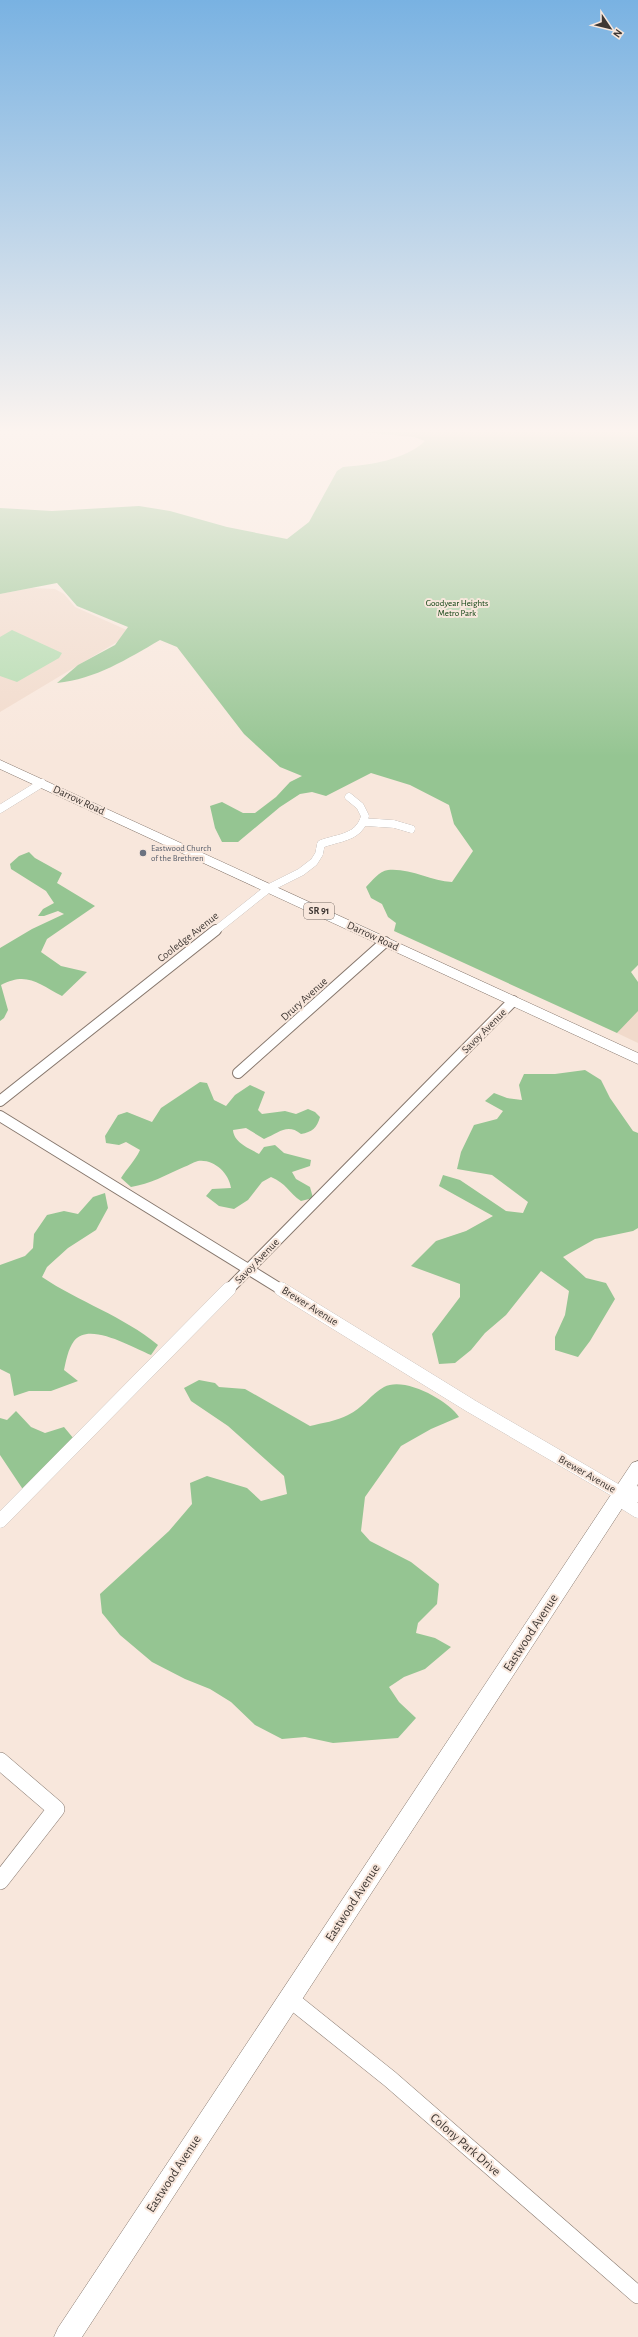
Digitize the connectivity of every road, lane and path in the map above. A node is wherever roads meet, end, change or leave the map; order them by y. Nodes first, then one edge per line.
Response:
1 (0, 764) edge
2 (42, 783) junction
3 (349, 797) dead end
4 (0, 809) edge
5 (364, 822) junction
6 (410, 829) dead end
7 (268, 888) junction
8 (385, 942) junction
9 (514, 1001) junction
10 (638, 1059) edge
11 (238, 1073) dead end
12 (0, 1101) edge
13 (0, 1116) edge
14 (251, 1269) junction
15 (638, 1469) edge
16 (626, 1494) edge
17 (638, 1511) edge
18 (0, 1521) edge
19 (0, 1761) edge
20 (0, 1881) edge
21 (290, 1999) junction
22 (638, 2295) edge
23 (67, 2337) edge

1 - 2 main road, Darrow Road / SR 91
2 - 4 street
2 - 7 main road, Darrow Road / SR 91
3 - 5 street
5 - 6 street
5 - 7 street, Cooledge Avenue
7 - 8 main road, Darrow Road / SR 91
7 - 12 street, Cooledge Avenue
8 - 9 main road, Darrow Road / SR 91
8 - 11 street, Drury Avenue
9 - 10 main road, Darrow Road / SR 91
9 - 14 street, Savoy Avenue
13 - 14 street, Brewer Avenue
14 - 16 street, Brewer Avenue
14 - 18 street, Savoy Avenue
15 - 16 street, Eastwood Avenue
16 - 17 street, Brewer Avenue
16 - 21 street, Eastwood Avenue
19 - 20 street
21 - 22 street, Colony Park Drive
21 - 23 street, Eastwood Avenue

